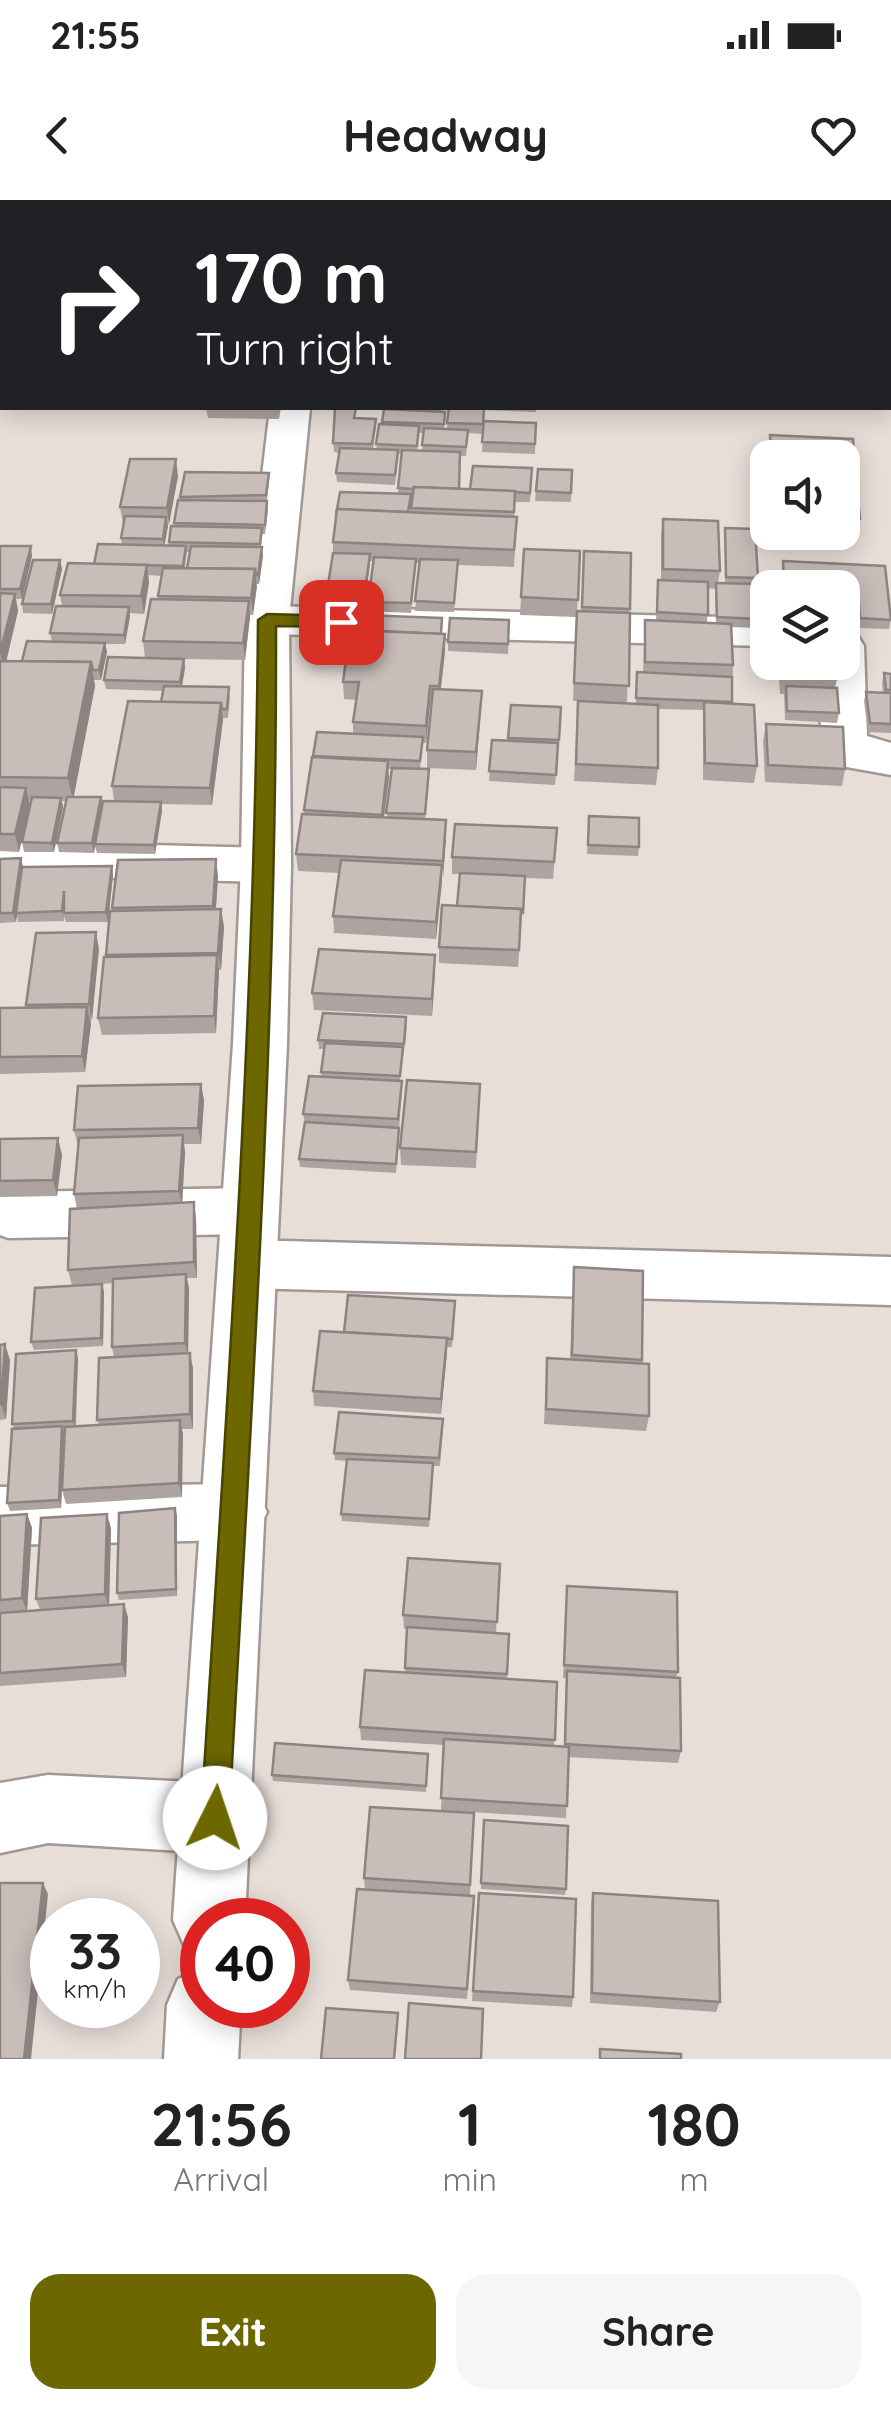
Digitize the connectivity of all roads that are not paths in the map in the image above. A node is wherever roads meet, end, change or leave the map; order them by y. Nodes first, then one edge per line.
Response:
1 (290, 410) edge
2 (267, 620) junction
3 (750, 632) edge
4 (843, 680) edge
5 (891, 759) edge
6 (0, 858) edge
7 (266, 865) junction
8 (0, 1212) edge
9 (249, 1237) junction
10 (891, 1281) edge
11 (235, 1512) junction
12 (0, 1516) edge
13 (0, 1818) edge
14 (215, 1818) junction
15 (210, 1898) edge
16 (203, 2028) edge
17 (201, 2059) edge

1 - 2 street
2 - 3 street
2 - 7 street
4 - 5 street
6 - 7 street
7 - 9 street
8 - 9 street
9 - 10 street
9 - 11 street
11 - 12 street
11 - 14 street
13 - 14 street
14 - 15 street
16 - 17 street

